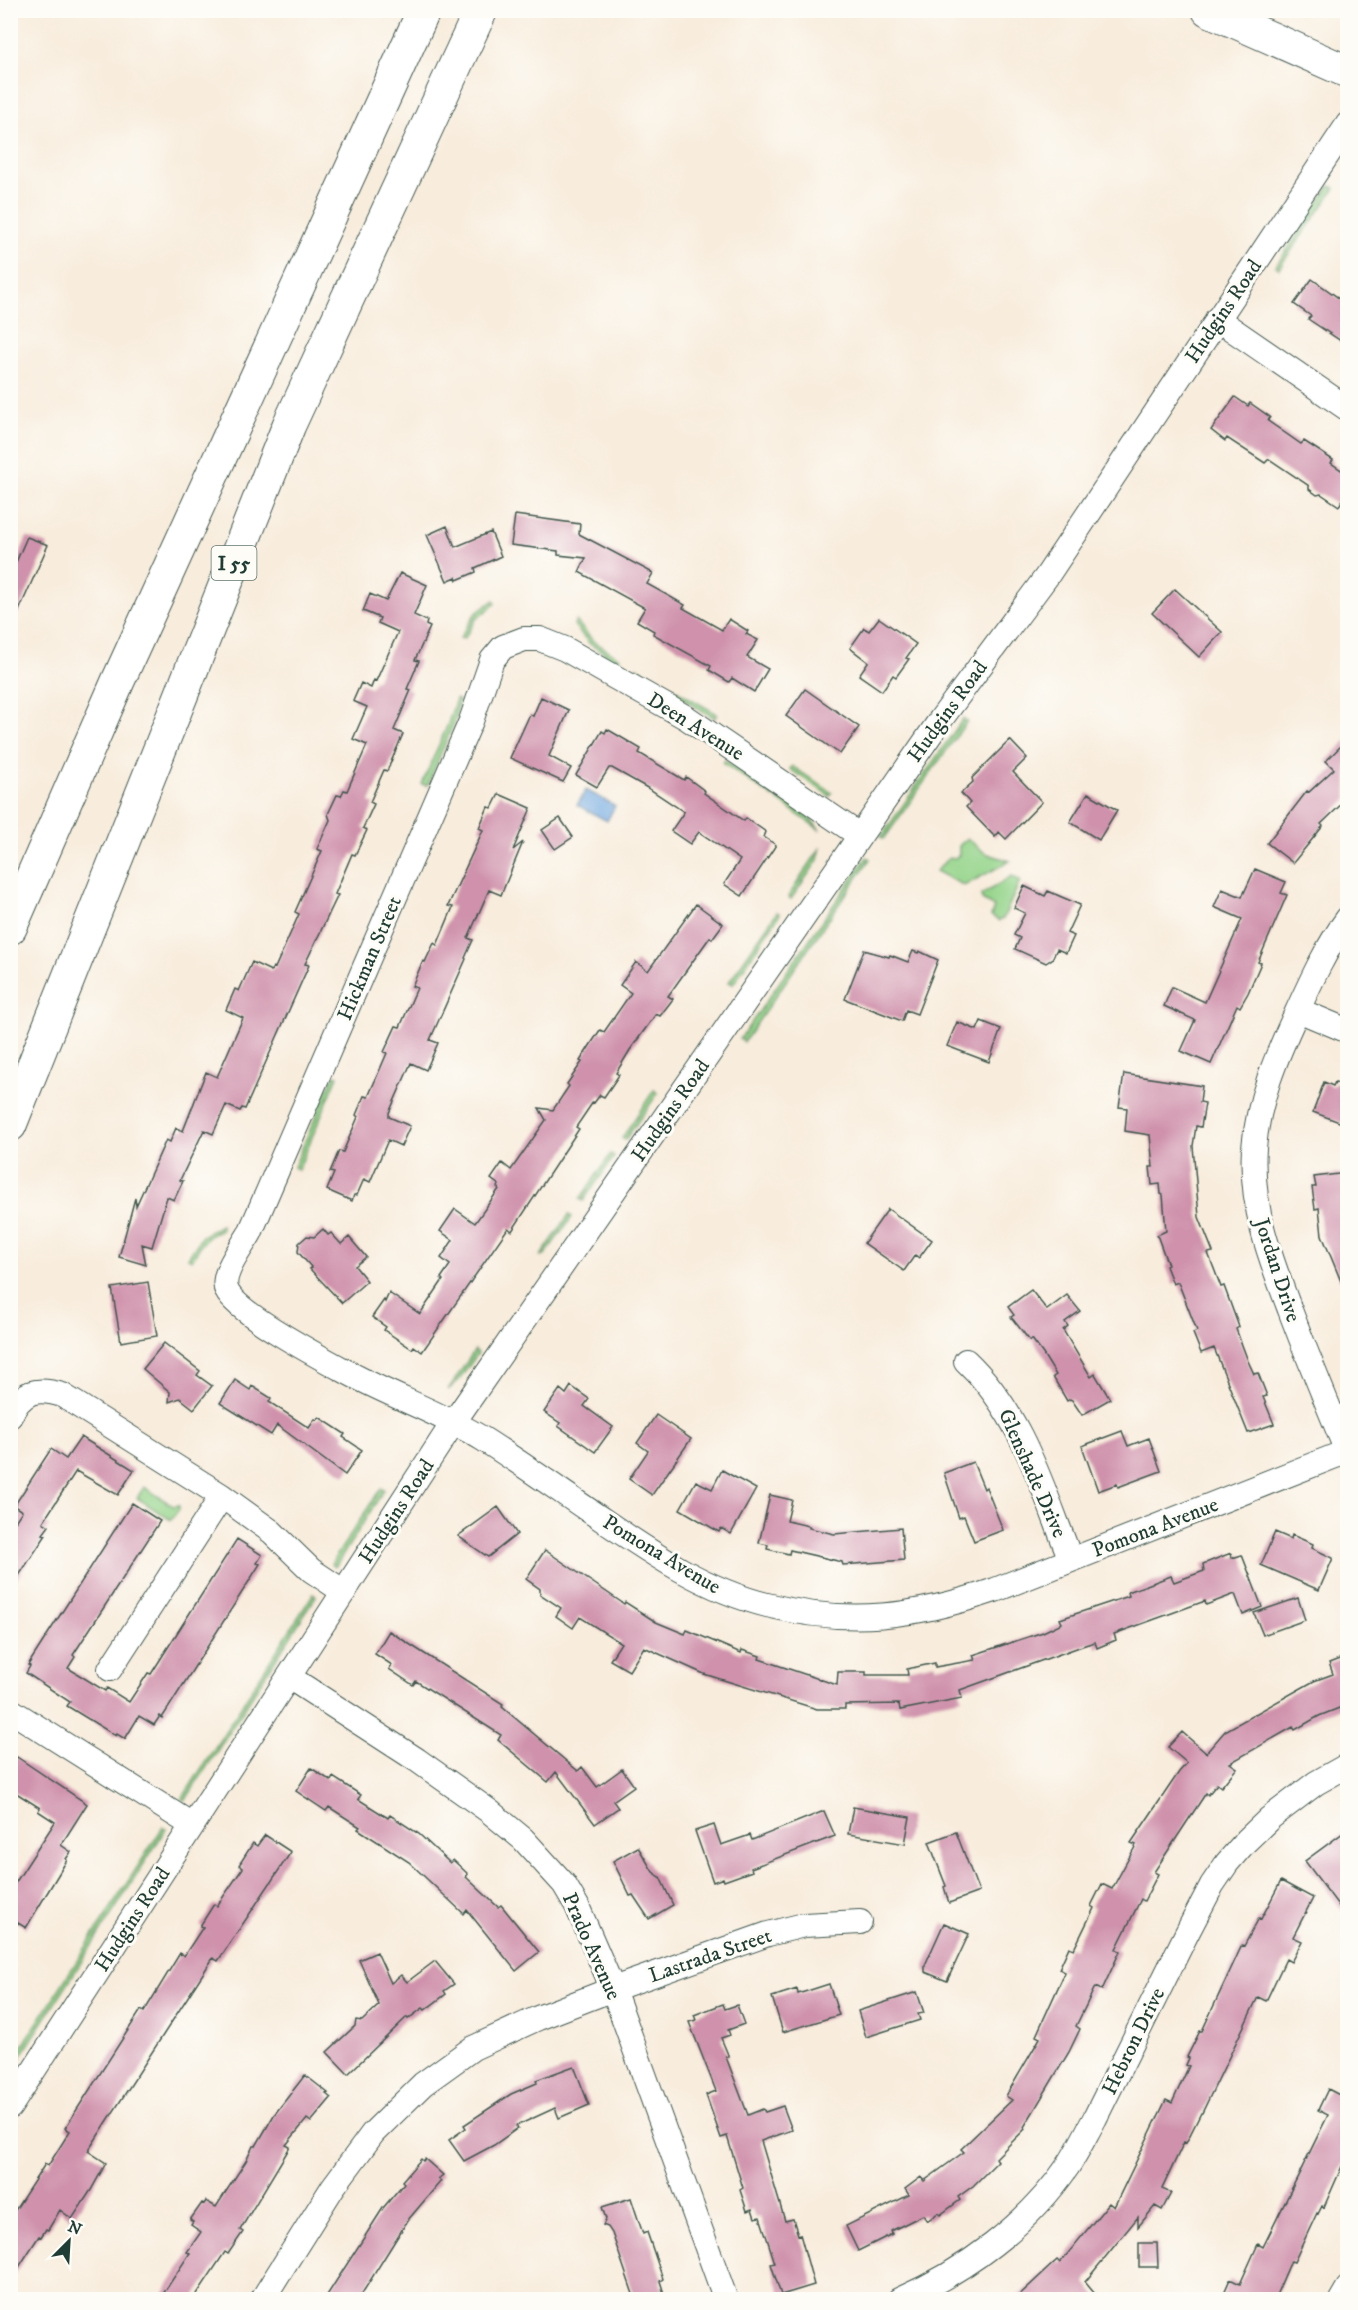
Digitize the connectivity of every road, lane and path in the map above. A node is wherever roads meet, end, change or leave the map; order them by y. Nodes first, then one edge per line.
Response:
1 (424, 10) edge
2 (481, 10) edge
3 (1208, 10) edge
4 (1347, 72) edge
5 (1347, 124) edge
6 (1217, 319) junction
7 (1347, 409) edge
8 (524, 639) joint
9 (859, 835) junction
10 (1347, 918) edge
11 (10, 928) edge
12 (1298, 1010) junction
13 (1347, 1031) edge
14 (10, 1125) edge
15 (225, 1288) joint
16 (966, 1361) dead end
17 (10, 1416) edge
18 (453, 1423) junction
19 (1347, 1452) edge
20 (222, 1496) junction
21 (1071, 1560) junction
22 (344, 1592) junction
23 (110, 1669) dead end
24 (290, 1677) junction
25 (10, 1710) edge
26 (1347, 1766) edge
27 (192, 1826) junction
28 (860, 1922) dead end
29 (613, 1989) junction
30 (10, 2107) edge
31 (1347, 2288) edge
32 (262, 2300) edge
33 (726, 2300) edge
34 (899, 2300) edge
35 (1341, 2300) edge

1 - 11 highway, I 55
2 - 14 highway, I 55
3 - 4 main road
5 - 6 street, Hudgins Road
6 - 7 street
6 - 9 street, Hudgins Road
8 - 9 street, Deen Avenue
8 - 15 street, Hickman Street
9 - 18 street, Hudgins Road
10 - 12 street, Jordan Drive
12 - 13 street
12 - 19 street, Jordan Drive
15 - 18 street, Pomona Avenue
16 - 21 street, Glenshade Drive
17 - 20 street
18 - 21 street, Pomona Avenue
18 - 22 street, Hudgins Road
19 - 21 street, Pomona Avenue
20 - 22 street
20 - 23 street
22 - 24 street, Hudgins Road
24 - 27 street, Hudgins Road
24 - 29 street, Prado Avenue
25 - 27 street
26 - 34 street, Hebron Drive
27 - 30 street, Hudgins Road
28 - 29 street, Lastrada Street
29 - 32 street, Lastrada Street
29 - 33 street, Prado Avenue
31 - 35 street

